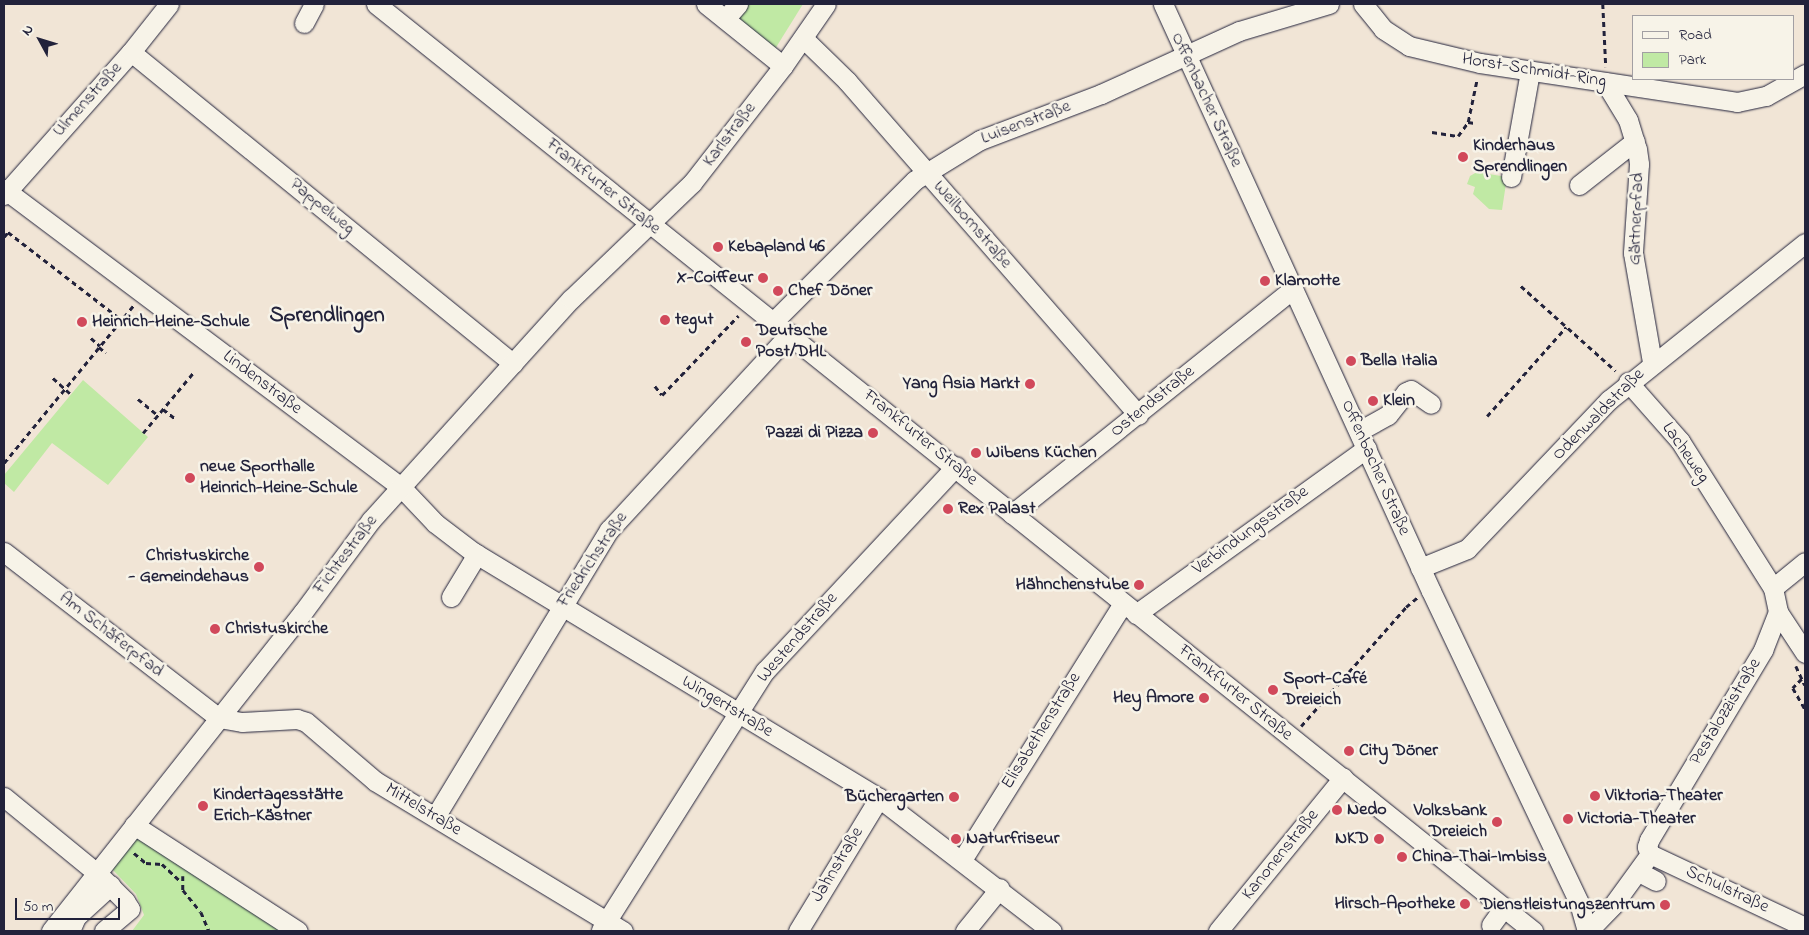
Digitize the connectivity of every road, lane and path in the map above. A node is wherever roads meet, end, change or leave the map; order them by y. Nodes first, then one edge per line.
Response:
1 (169, 4) edge
2 (314, 4) edge
3 (376, 4) edge
4 (706, 4) edge
5 (738, 4) edge
6 (826, 4) edge
7 (1163, 4) edge
8 (1329, 4) edge
9 (1363, 4) edge
10 (1603, 4) edge
11 (1728, 4) edge
12 (1734, 4) edge
13 (725, 19) junction
14 (304, 23) dead end
15 (803, 38) junction
16 (131, 52) junction
17 (1186, 57) junction
18 (1480, 63) junction
19 (783, 66) junction
20 (1530, 70) junction
21 (1805, 74) edge
22 (1606, 76) junction
23 (1468, 122) junction
24 (1475, 123) dead end
25 (1432, 132) dead end
26 (1635, 141) junction
27 (926, 172) junction
28 (1511, 177) dead end
29 (1579, 185) dead end
30 (5, 192) edge
31 (649, 224) junction
32 (4, 237) edge
33 (1804, 246) edge
34 (1521, 286) dead end
35 (1293, 289) junction
36 (143, 294) junction
37 (750, 303) junction
38 (122, 320) junction
39 (774, 321) junction
40 (1566, 327) junction
41 (790, 334) junction
42 (91, 338) dead end
43 (100, 347) junction
44 (106, 353) dead end
45 (1652, 362) junction
46 (513, 363) junction
47 (193, 373) dead end
48 (53, 378) dead end
49 (1628, 382) junction
50 (655, 386) dead end
51 (65, 388) junction
52 (71, 394) dead end
53 (138, 399) dead end
54 (1431, 404) dead end
55 (163, 409) junction
56 (158, 415) junction
57 (1138, 415) junction
58 (1487, 416) dead end
59 (176, 419) dead end
60 (143, 432) dead end
61 (1363, 440) junction
62 (4, 463) edge
63 (956, 466) junction
64 (401, 487) junction
65 (1012, 514) junction
66 (4, 552) edge
67 (477, 554) junction
68 (1805, 562) edge
69 (1420, 568) junction
70 (1772, 588) junction
71 (1431, 591) junction
72 (451, 598) dead end
73 (562, 605) junction
74 (1130, 608) junction
75 (1778, 612) junction
76 (1805, 654) edge
77 (1802, 679) dead end
78 (1805, 710) edge
79 (738, 714) junction
80 (219, 718) junction
81 (1292, 738) junction
82 (1343, 778) junction
83 (4, 797) edge
84 (879, 798) junction
85 (435, 817) junction
86 (134, 825) junction
87 (121, 842) junction
88 (1650, 854) junction
89 (962, 860) junction
90 (189, 868) dead end
91 (1639, 872) junction
92 (97, 873) junction
93 (1656, 881) dead end
94 (181, 882) junction
95 (112, 885) junction
96 (1000, 888) junction
97 (125, 901) junction
98 (1504, 907) junction
99 (1491, 924) dead end
100 (604, 926) edge
101 (1805, 927) edge
102 (51, 931) edge
103 (70, 931) edge
104 (94, 931) edge
105 (104, 931) edge
106 (209, 931) edge
107 (298, 931) edge
108 (623, 931) edge
109 (798, 931) edge
110 (965, 931) edge
111 (1052, 931) edge
112 (1218, 931) edge
113 (1533, 931) edge
114 (1588, 931) edge

1 - 16 street, Ulmenstraße
2 - 14 street
3 - 31 street, Frankfurter Straße
4 - 13 street
5 - 13 street
6 - 15 street, Karlstraße
7 - 17 street, Offenbacher Straße
8 - 17 street, Luisenstraße
9 - 18 street, Horst-Schmidt-Ring
10 - 22 path
11 - 12 path
13 - 19 street
15 - 19 street, Karlstraße
15 - 27 street, Weilbornstraße
16 - 30 street, Ulmenstraße
16 - 46 street, Pappelweg
17 - 27 street, Luisenstraße
17 - 35 street, Offenbacher Straße
18 - 20 street, Horst-Schmidt-Ring
18 - 23 path
19 - 31 street, Karlstraße
20 - 22 street, Horst-Schmidt-Ring
20 - 28 street
21 - 22 street, Horst-Schmidt-Ring
22 - 26 street, Gärtnerpfad
23 - 24 path
23 - 25 path
26 - 29 street
26 - 45 street, Gärtnerpfad
27 - 39 street, Luisenstraße
27 - 57 street, Weilbornstraße
30 - 36 street, Lindenstraße
31 - 37 street, Frankfurter Straße
31 - 46 street, Fichtestraße
32 - 38 path
33 - 45 street, Odenwaldstraße
34 - 40 path
35 - 57 street, Ostendstraße
35 - 61 street, Offenbacher Straße
36 - 38 path
36 - 64 street, Lindenstraße
37 - 39 street, Frankfurter Straße
37 - 50 path
38 - 43 path
39 - 41 street, Frankfurter Straße
40 - 49 path
40 - 58 path
41 - 63 street, Frankfurter Straße
41 - 73 street, Friedrichstraße
42 - 43 path
43 - 44 path
43 - 51 path
45 - 49 street, Odenwaldstraße
46 - 64 street, Fichtestraße
47 - 55 path
48 - 51 path
49 - 69 street, Odenwaldstraße
49 - 70 street, Lacheweg
51 - 52 path
51 - 62 path
53 - 56 path
54 - 61 street, Verbindungsstraße
55 - 56 path
55 - 59 path
56 - 60 path
57 - 65 street, Ostendstraße
61 - 69 street, Offenbacher Straße
61 - 74 street, Verbindungsstraße
63 - 65 street, Frankfurter Straße
63 - 79 street, Westendstraße
64 - 67 street, Wingertstraße
64 - 80 street, Fichtestraße
65 - 74 street, Frankfurter Straße
66 - 80 street, Am Schäferpfad
67 - 72 street
67 - 73 street, Wingertstraße
68 - 70 street
69 - 71 street, Offenbacher Straße
70 - 75 street, Lacheweg
71 - 81 path
71 - 114 street, Offenbacher Straße
73 - 79 street, Wingertstraße
73 - 85 street, Friedrichstraße
74 - 81 street, Frankfurter Straße
74 - 89 street, Elisabethenstraße
75 - 76 street, Lacheweg
75 - 88 street, Pestalozzistraße
77 - 78 path
79 - 84 street, Wingertstraße
79 - 100 street, Westendstraße
80 - 85 street, Mittelstraße
80 - 86 street, Fichtestraße
81 - 82 street, Frankfurter Straße
82 - 98 street, Frankfurter Straße
82 - 112 street, Kanonenstraße
83 - 92 street
84 - 89 street, Wingertstraße
84 - 109 street, Jahnstraße
85 - 100 street, Mittelstraße
86 - 87 street, Fichtestraße
86 - 107 street
87 - 92 street, Fichtestraße
87 - 94 path
88 - 91 street, Pestalozzistraße
88 - 101 street, Schulstraße
89 - 96 street, Wingertstraße
90 - 94 path
91 - 93 street
91 - 114 street, Pestalozzistraße
92 - 95 street
92 - 102 street, Fichtestraße
94 - 106 path
95 - 97 street
95 - 103 street
96 - 110 street
96 - 111 street, Wingertstraße
97 - 104 street
97 - 105 street
98 - 99 street
98 - 113 street, Frankfurter Straße
100 - 108 street, Mittelstraße

